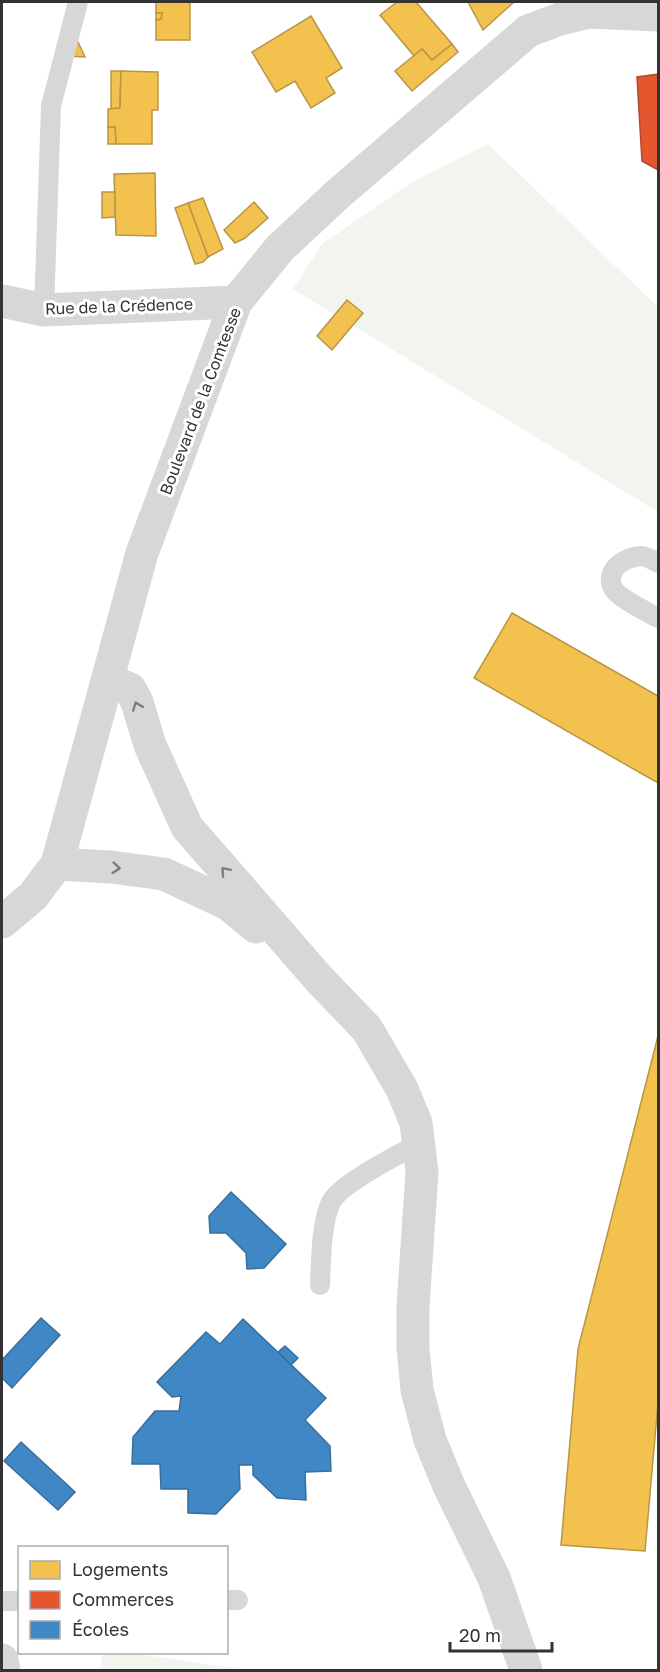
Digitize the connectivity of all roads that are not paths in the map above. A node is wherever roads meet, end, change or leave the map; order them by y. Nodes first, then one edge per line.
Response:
1 (78, 2) edge
2 (658, 15) edge
3 (2, 301) edge
4 (236, 302) junction
5 (44, 310) junction
6 (658, 563) edge
7 (658, 618) edge
8 (108, 680) junction
9 (57, 864) junction
10 (2, 922) edge
11 (319, 979) junction
12 (419, 1143) junction
13 (320, 1285) dead end
14 (2, 1601) edge
15 (18, 1601) edge
16 (2, 1660) edge
17 (4, 1671) edge
18 (526, 1671) edge

1 - 5 lane
2 - 4 street, Boulevard de la Comtesse
3 - 5 street, Rue de la Crédence
4 - 5 street, Rue de la Crédence
4 - 8 street, Boulevard de la Comtesse
6 - 7 lane
8 - 9 street, Boulevard de la Comtesse
11 -> 8 street
9 - 10 street, Boulevard de la Comtesse
9 -> 11 street
11 - 12 street
12 - 13 lane
12 - 18 street
14 - 15 lane
16 - 17 street

